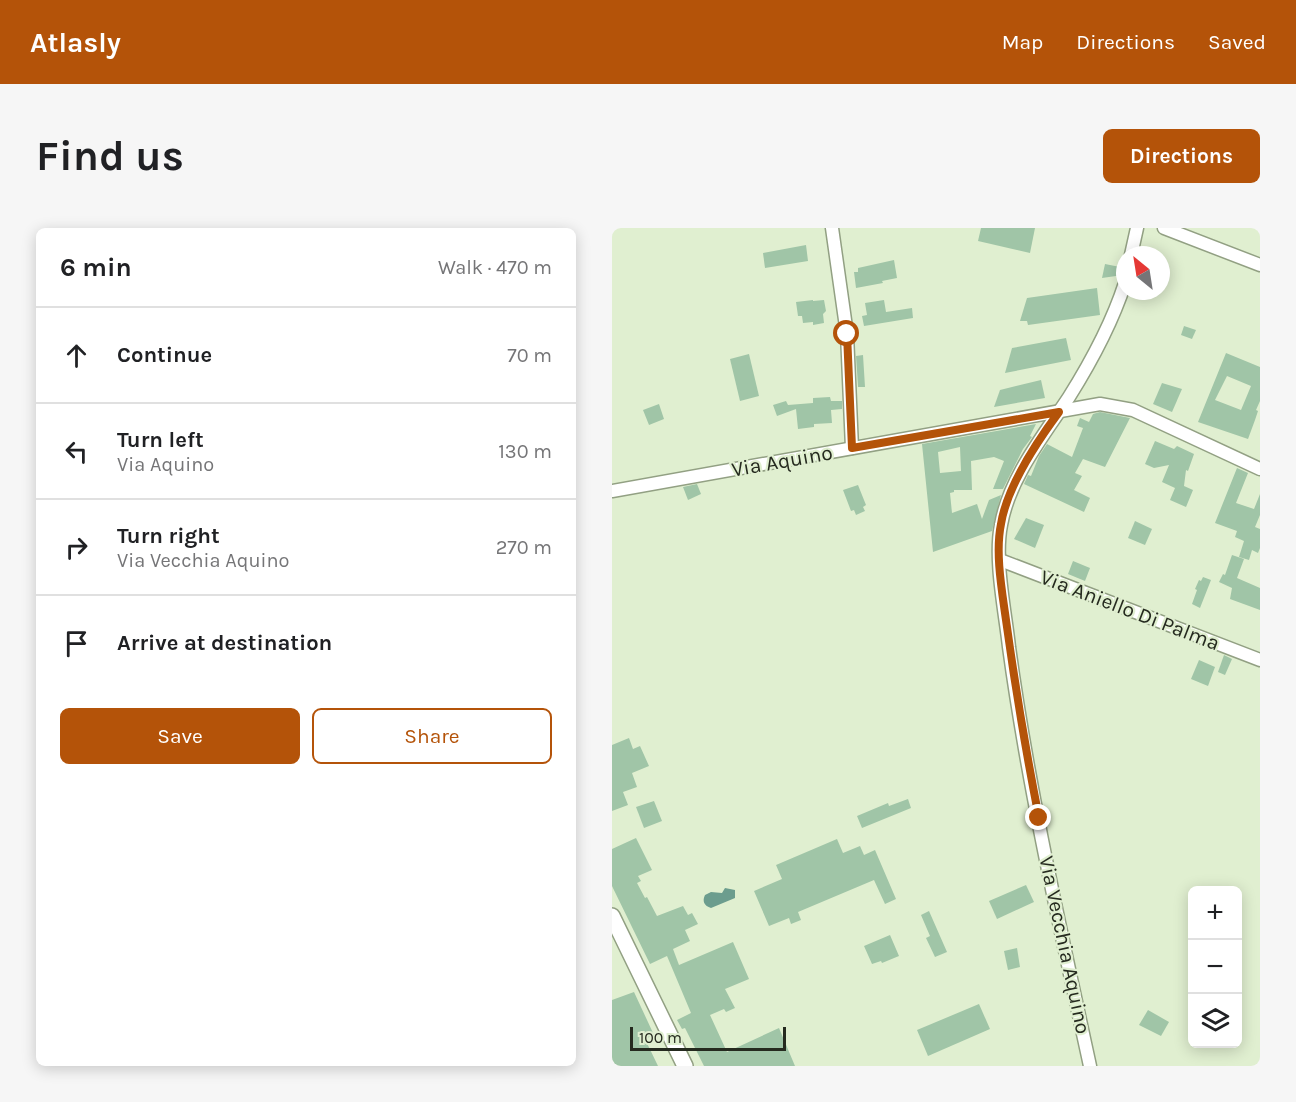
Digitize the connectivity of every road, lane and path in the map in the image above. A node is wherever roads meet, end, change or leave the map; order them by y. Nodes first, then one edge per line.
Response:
1 (832, 228) edge
2 (1137, 228) edge
3 (1164, 228) edge
4 (1133, 246) edge
5 (1260, 265) edge
6 (1120, 300) edge
7 (1059, 412) junction
8 (852, 448) junction
9 (1260, 469) edge
10 (612, 491) edge
11 (1000, 560) junction
12 (1260, 660) edge
13 (612, 916) edge
14 (685, 1066) edge
15 (1090, 1066) edge

1 - 8 street
2 - 4 street
3 - 5 street
6 - 7 street, Via Vecchia Aquino
7 - 8 street, Via Aquino
7 - 9 street, Via Aquino
7 - 11 street, Via Vecchia Aquino
8 - 10 street, Via Aquino
11 - 12 street, Via Aniello Di Palma
11 - 15 street, Via Vecchia Aquino
13 - 14 main road

